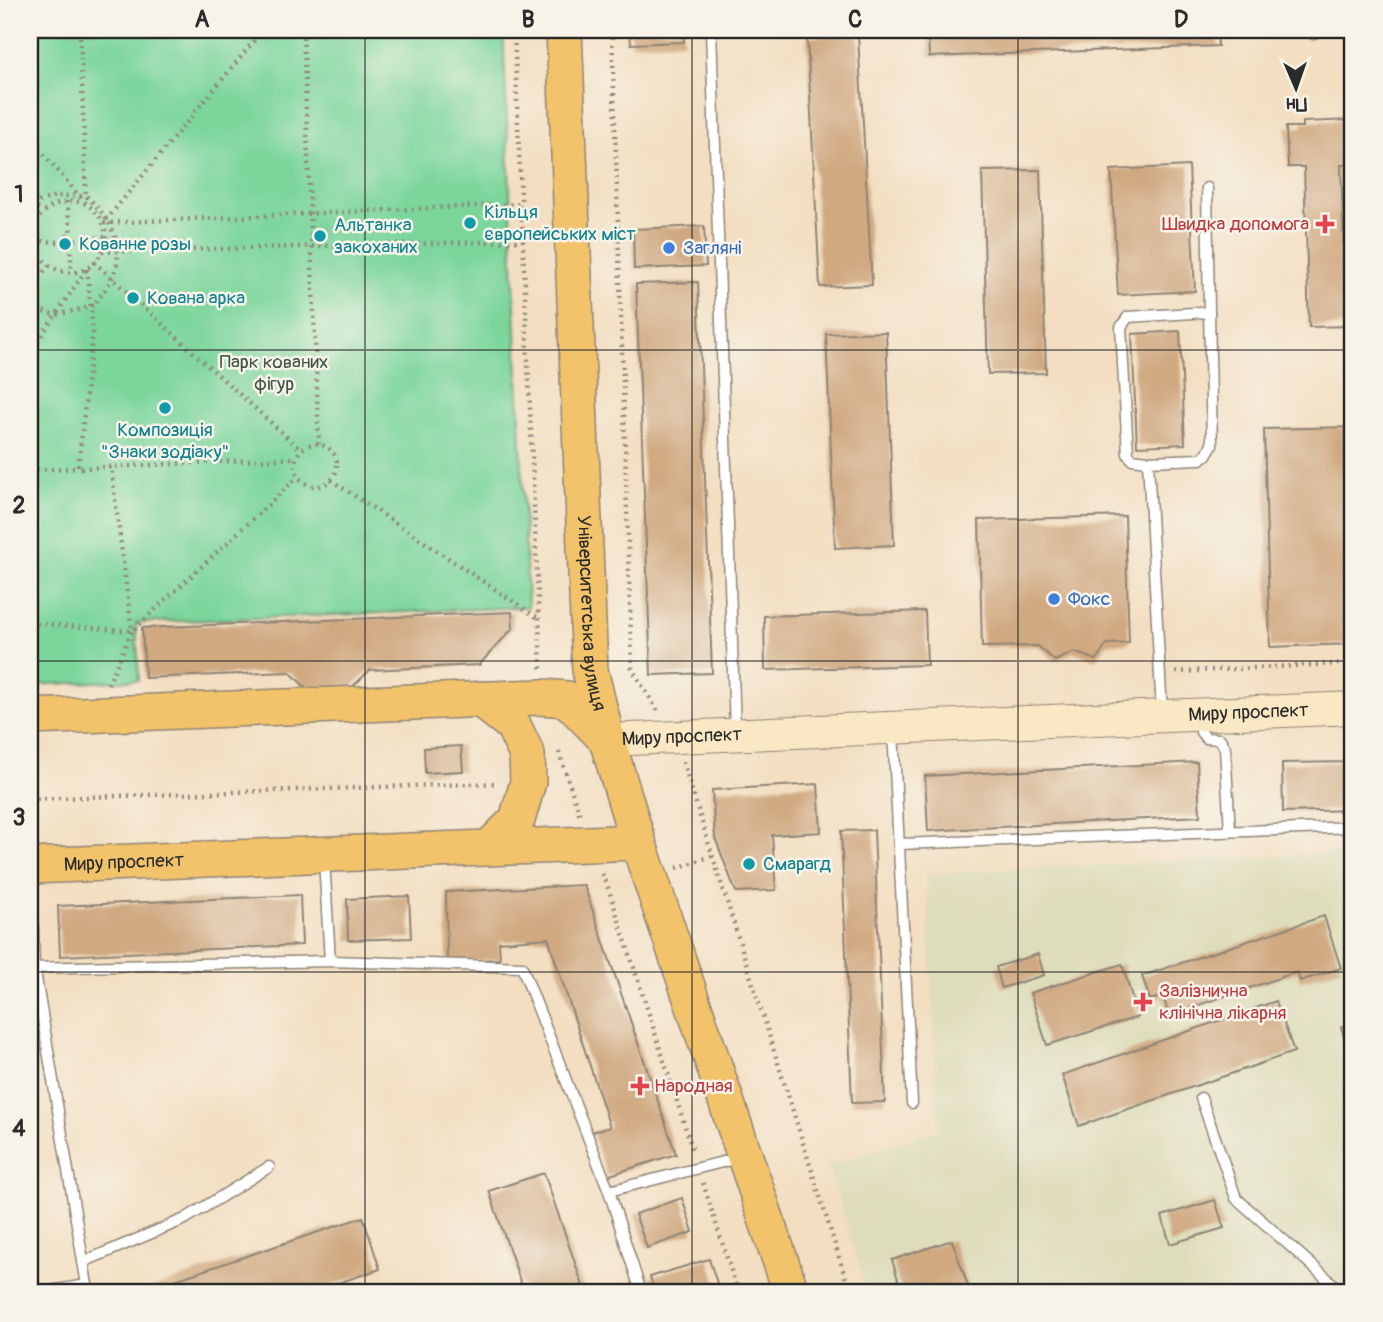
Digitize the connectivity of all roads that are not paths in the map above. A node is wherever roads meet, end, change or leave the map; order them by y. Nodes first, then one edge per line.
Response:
1 (564, 30) edge
2 (712, 30) edge
3 (1207, 188) dead end
4 (1209, 312) junction
5 (1148, 461) junction
6 (480, 699) junction
7 (1353, 708) edge
8 (1198, 715) junction
9 (1162, 716) junction
10 (30, 717) edge
11 (893, 727) junction
12 (735, 733) junction
13 (607, 740) junction
14 (1353, 827) edge
15 (1230, 831) junction
16 (638, 842) junction
17 (900, 844) junction
18 (491, 846) junction
19 (324, 853) junction
20 (30, 866) edge
21 (330, 961) junction
22 (32, 967) edge
23 (1201, 1098) dead end
24 (912, 1103) dead end
25 (745, 1156) junction
26 (269, 1167) dead end
27 (609, 1191) junction
28 (83, 1262) junction
29 (88, 1289) edge
30 (44, 1292) edge
31 (640, 1292) edge
32 (790, 1292) edge
33 (1342, 1292) edge

1 - 13 main road, Університетська вулиця
2 - 12 lane
3 - 4 lane
4 - 5 lane
4 - 5 lane
5 - 9 lane
6 - 10 main road, Миру проспект
6 - 13 main road, Миру проспект
6 - 18 main road
7 - 8 street, Миру проспект
8 - 9 street, Миру проспект
8 - 15 lane
9 - 11 street, Миру проспект
11 - 12 street, Миру проспект
11 - 17 lane
12 - 13 street, Миру проспект
13 - 16 main road, Університетська вулиця
14 - 15 lane
15 - 17 lane
16 - 18 main road, Миру проспект
16 - 25 main road, Університетська вулиця
17 - 24 lane
18 - 19 main road, Миру проспект
19 - 20 main road, Миру проспект
19 - 21 lane
20 - 22 lane
21 - 22 lane
21 - 27 lane
22 - 28 lane
23 - 33 lane
25 - 27 lane
25 - 32 main road, Університетська вулиця
26 - 28 lane
27 - 31 lane
28 - 29 lane
29 - 30 lane

